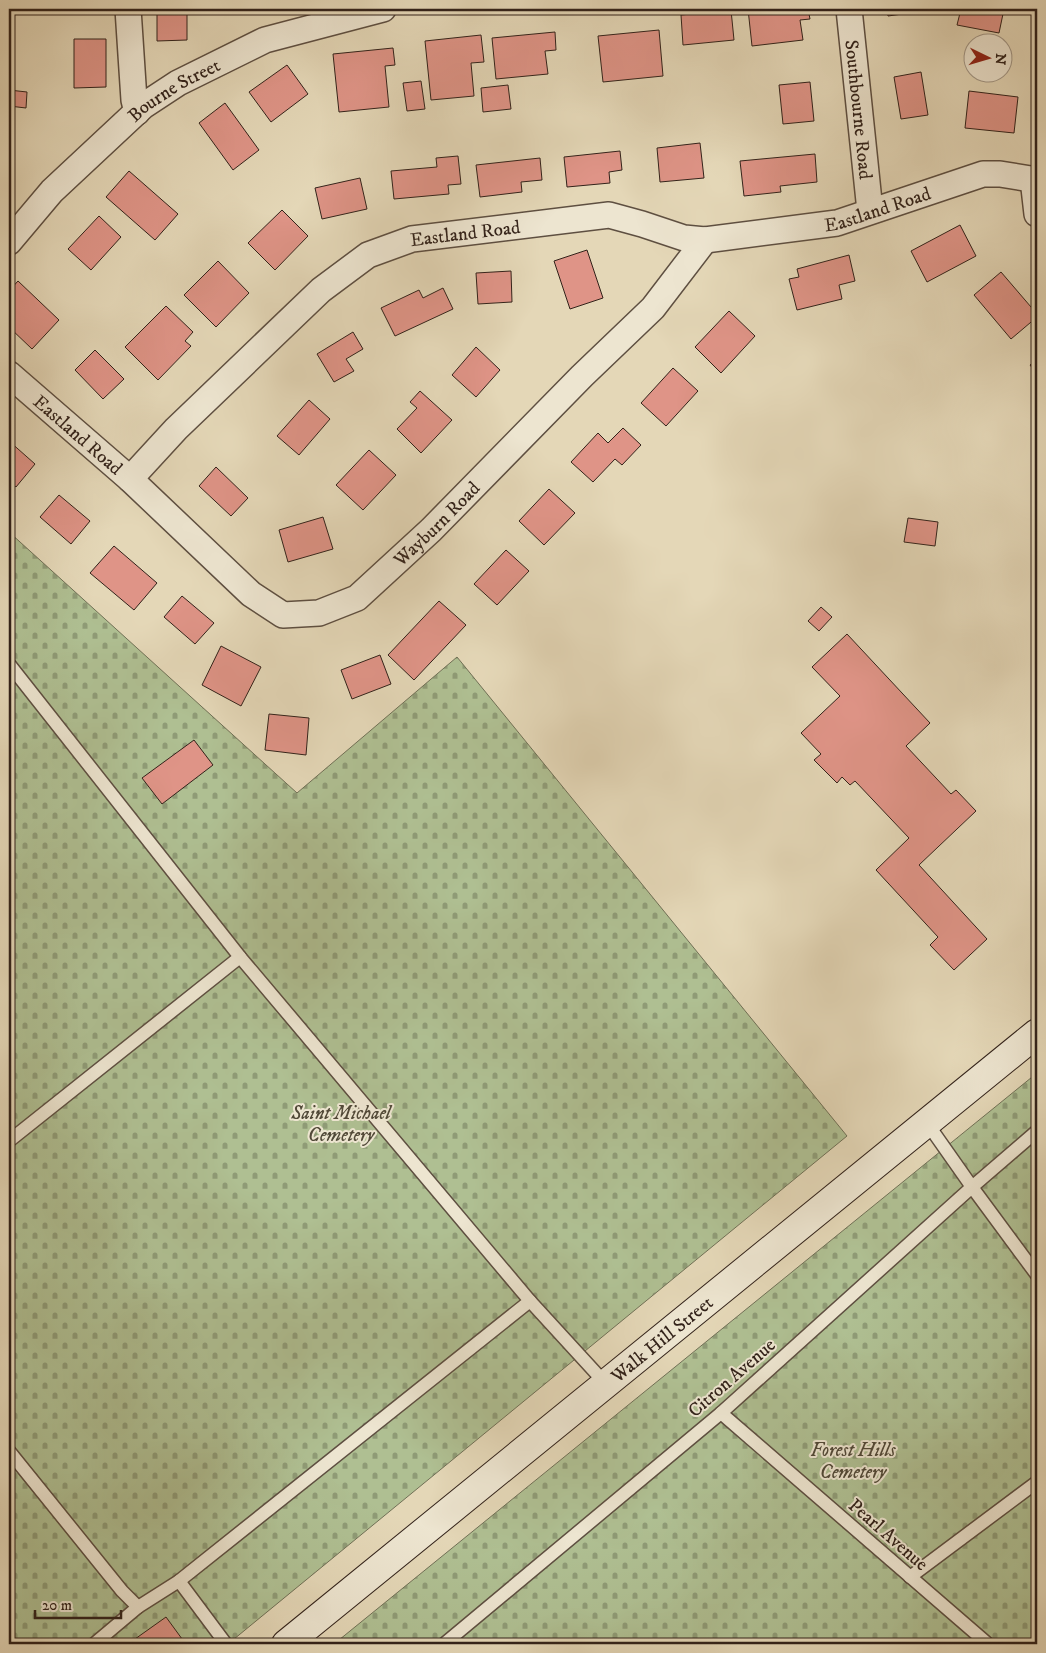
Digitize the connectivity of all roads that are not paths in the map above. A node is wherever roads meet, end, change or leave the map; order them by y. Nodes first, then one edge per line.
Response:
1 (128, 9) edge
2 (383, 9) edge
3 (849, 9) edge
4 (137, 112) junction
5 (1035, 179) edge
6 (870, 211) junction
7 (1037, 214) edge
8 (705, 240) junction
9 (9, 242) edge
10 (9, 374) edge
11 (130, 479) junction
12 (9, 664) edge
13 (240, 957) junction
14 (1037, 1033) edge
15 (927, 1123) junction
16 (1037, 1131) edge
17 (9, 1141) edge
18 (972, 1187) junction
19 (1037, 1275) edge
20 (530, 1301) junction
21 (606, 1384) junction
22 (721, 1413) junction
23 (9, 1451) edge
24 (1037, 1482) edge
25 (910, 1577) junction
26 (179, 1581) junction
27 (138, 1607) junction
28 (94, 1644) edge
29 (226, 1644) edge
30 (286, 1644) edge
31 (444, 1644) edge
32 (988, 1644) edge

1 - 4 street
2 - 4 street, Bourne Street
3 - 6 street, Southbourne Road
4 - 9 street, Bourne Street
5 - 6 street, Eastland Road
5 - 7 street
6 - 8 street, Eastland Road
8 - 11 street, Eastland Road
8 - 11 street, Wayburn Road
10 - 11 street, Eastland Road
12 - 13 lane
13 - 17 lane
13 - 20 lane
14 - 15 main road, Walk Hill Street
15 - 18 lane
15 - 21 main road, Walk Hill Street
16 - 18 lane, Citron Avenue
18 - 19 lane
18 - 22 lane, Citron Avenue
20 - 21 lane
20 - 26 lane
21 - 30 main road, Walk Hill Street
22 - 25 lane, Pearl Avenue
22 - 31 lane, Citron Avenue
23 - 27 lane
24 - 25 lane
25 - 32 lane, Pearl Avenue
26 - 27 lane
26 - 29 lane
27 - 28 lane

